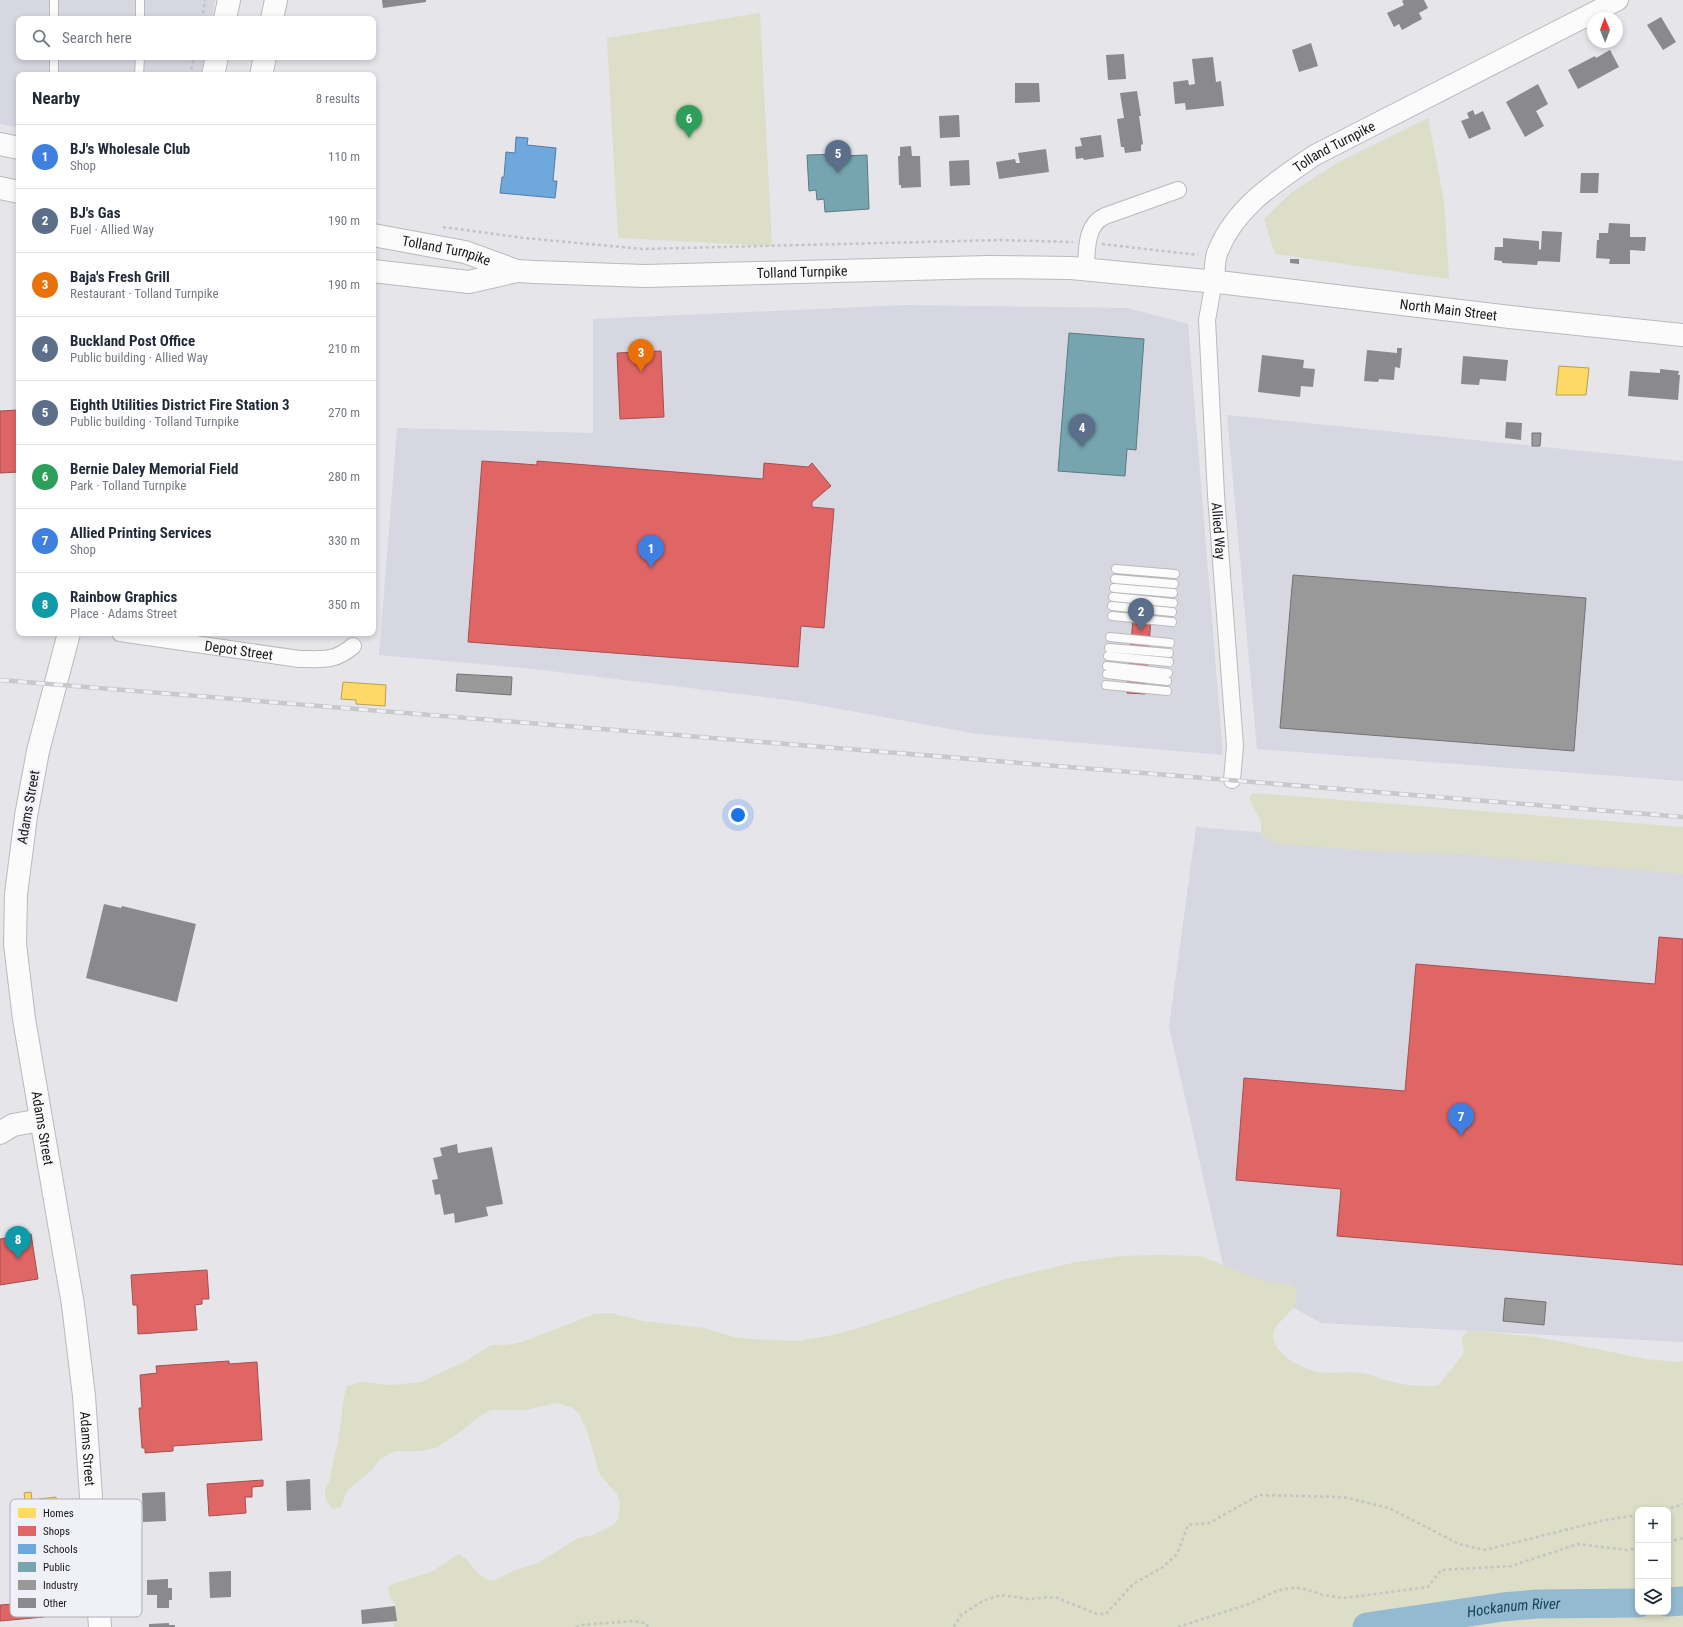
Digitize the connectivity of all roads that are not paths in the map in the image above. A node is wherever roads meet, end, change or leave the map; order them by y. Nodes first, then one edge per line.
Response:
1 (54, 0) edge
2 (140, 0) edge
3 (229, 0) edge
4 (276, 0) edge
5 (1618, 0) edge
6 (54, 16) edge
7 (140, 16) edge
8 (226, 16) edge
9 (273, 16) edge
10 (54, 60) edge
11 (140, 60) edge
12 (216, 60) edge
13 (264, 60) edge
14 (54, 72) edge
15 (139, 72) edge
16 (214, 72) edge
17 (262, 72) edge
18 (0, 144) edge
19 (16, 147) edge
20 (0, 188) edge
21 (1178, 190) dead end
22 (16, 191) edge
23 (376, 236) edge
24 (1086, 269) junction
25 (376, 271) edge
26 (518, 271) junction
27 (1214, 281) junction
28 (1683, 335) edge
29 (1116, 569) dead end
30 (1175, 574) dead end
31 (1115, 579) dead end
32 (1174, 584) dead end
33 (1114, 588) dead end
34 (1173, 593) dead end
35 (1113, 597) dead end
36 (1173, 603) dead end
37 (1112, 606) dead end
38 (1172, 612) dead end
39 (1112, 616) dead end
40 (1172, 622) dead end
41 (68, 636) edge
42 (141, 636) edge
43 (1110, 637) dead end
44 (1170, 643) dead end
45 (353, 646) dead end
46 (1169, 653) dead end
47 (1169, 662) dead end
48 (1107, 670) dead end
49 (1168, 677) dead end
50 (1106, 685) dead end
51 (1167, 692) dead end
52 (1232, 780) dead end
53 (41, 1120) junction
54 (0, 1133) edge
55 (90, 1499) edge
56 (99, 1617) edge
57 (100, 1627) edge

1 - 6 lane
2 - 7 lane
3 - 8 main road
4 - 9 main road
5 - 27 street, Tolland Turnpike
10 - 14 lane
11 - 15 lane
12 - 16 main road
13 - 17 main road
18 - 19 main road
20 - 22 main road
21 - 24 street
23 - 26 main road, Tolland Turnpike
24 - 26 main road, Tolland Turnpike
24 - 27 main road, Tolland Turnpike
25 - 26 main road, Tolland Turnpike
27 - 28 main road, North Main Street
27 - 52 street, Allied Way
29 - 30 lane
31 - 32 lane
33 - 34 lane
35 - 36 lane
37 - 38 lane
39 - 40 lane
41 - 53 main road, Adams Street
42 - 45 street, Depot Street
43 - 44 lane
46 - 47 lane
48 - 49 lane
50 - 51 lane
53 - 54 main road
53 - 55 main road, Adams Street
56 - 57 main road, Adams Street

